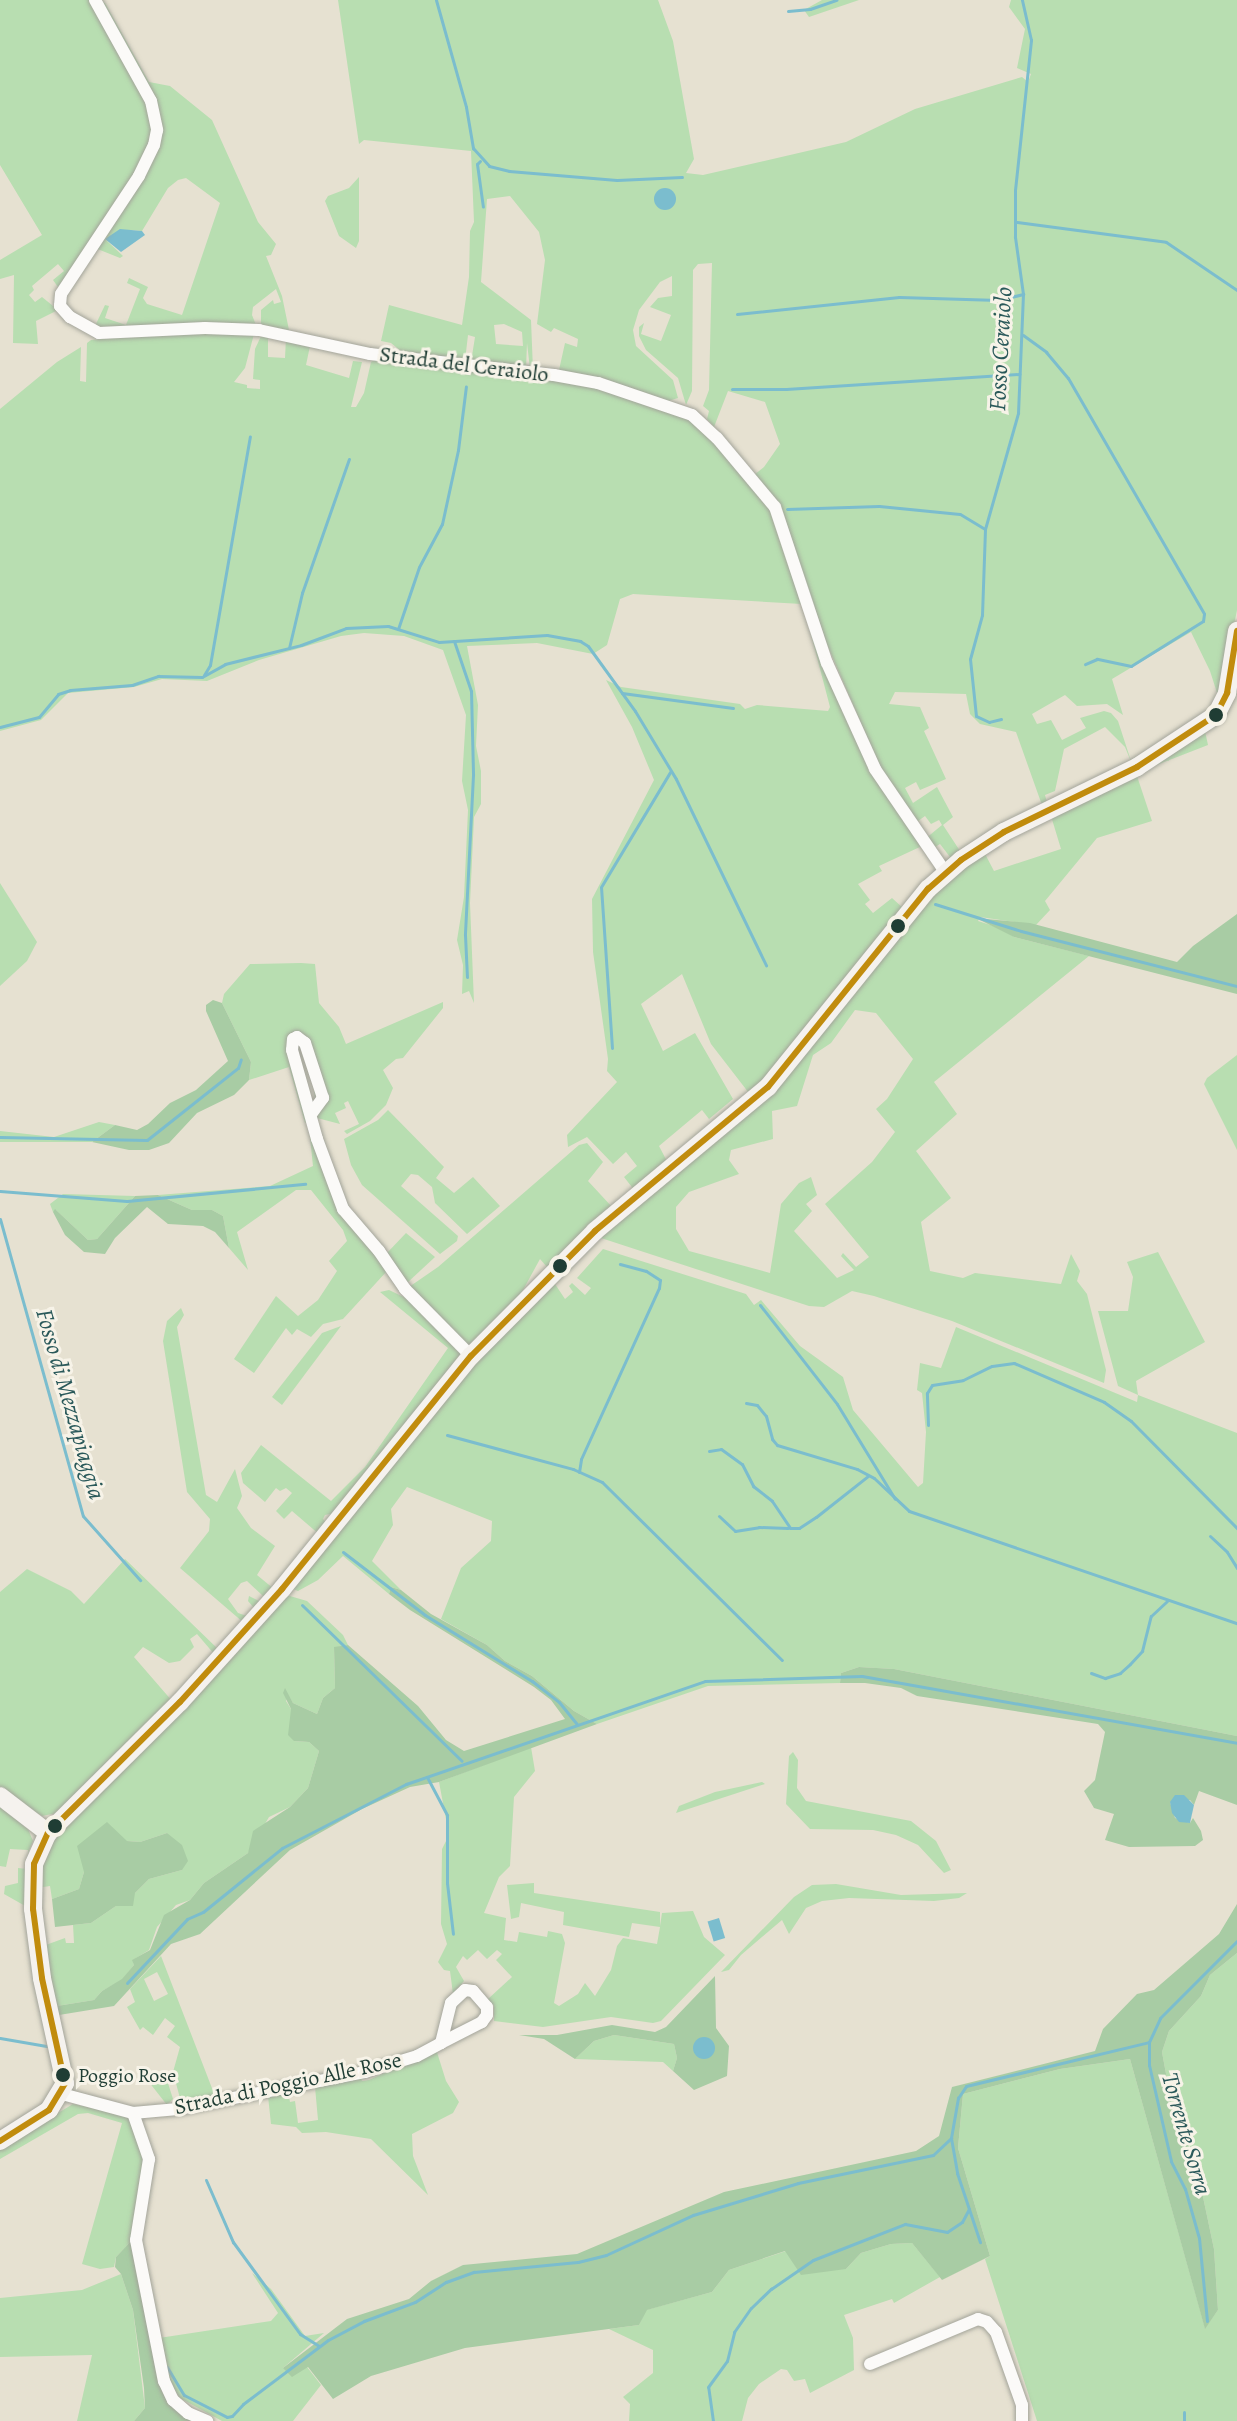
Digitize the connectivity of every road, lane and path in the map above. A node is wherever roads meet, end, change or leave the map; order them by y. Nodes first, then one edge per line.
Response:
1 (95, 0) edge
2 (1237, 631) edge
3 (1231, 703) edge
4 (946, 873) junction
5 (312, 1113) junction
6 (471, 1356) junction
7 (0, 1796) edge
8 (48, 1833) junction
9 (441, 2043) junction
10 (62, 2094) junction
11 (133, 2113) junction
12 (0, 2141) edge
13 (870, 2364) dead end
14 (207, 2421) edge
15 (1022, 2421) edge

1 - 4 street, Strada del Ceraiolo
2 - 3 main road
3 - 4 main road
4 - 6 main road
5 - 5 street
5 - 6 street
6 - 8 main road
7 - 8 main road
8 - 10 main road
9 - 9 street, Strada di Poggio Alle Rose
9 - 11 street, Strada di Poggio Alle Rose
10 - 11 street
10 - 12 main road
11 - 14 street
13 - 15 street

